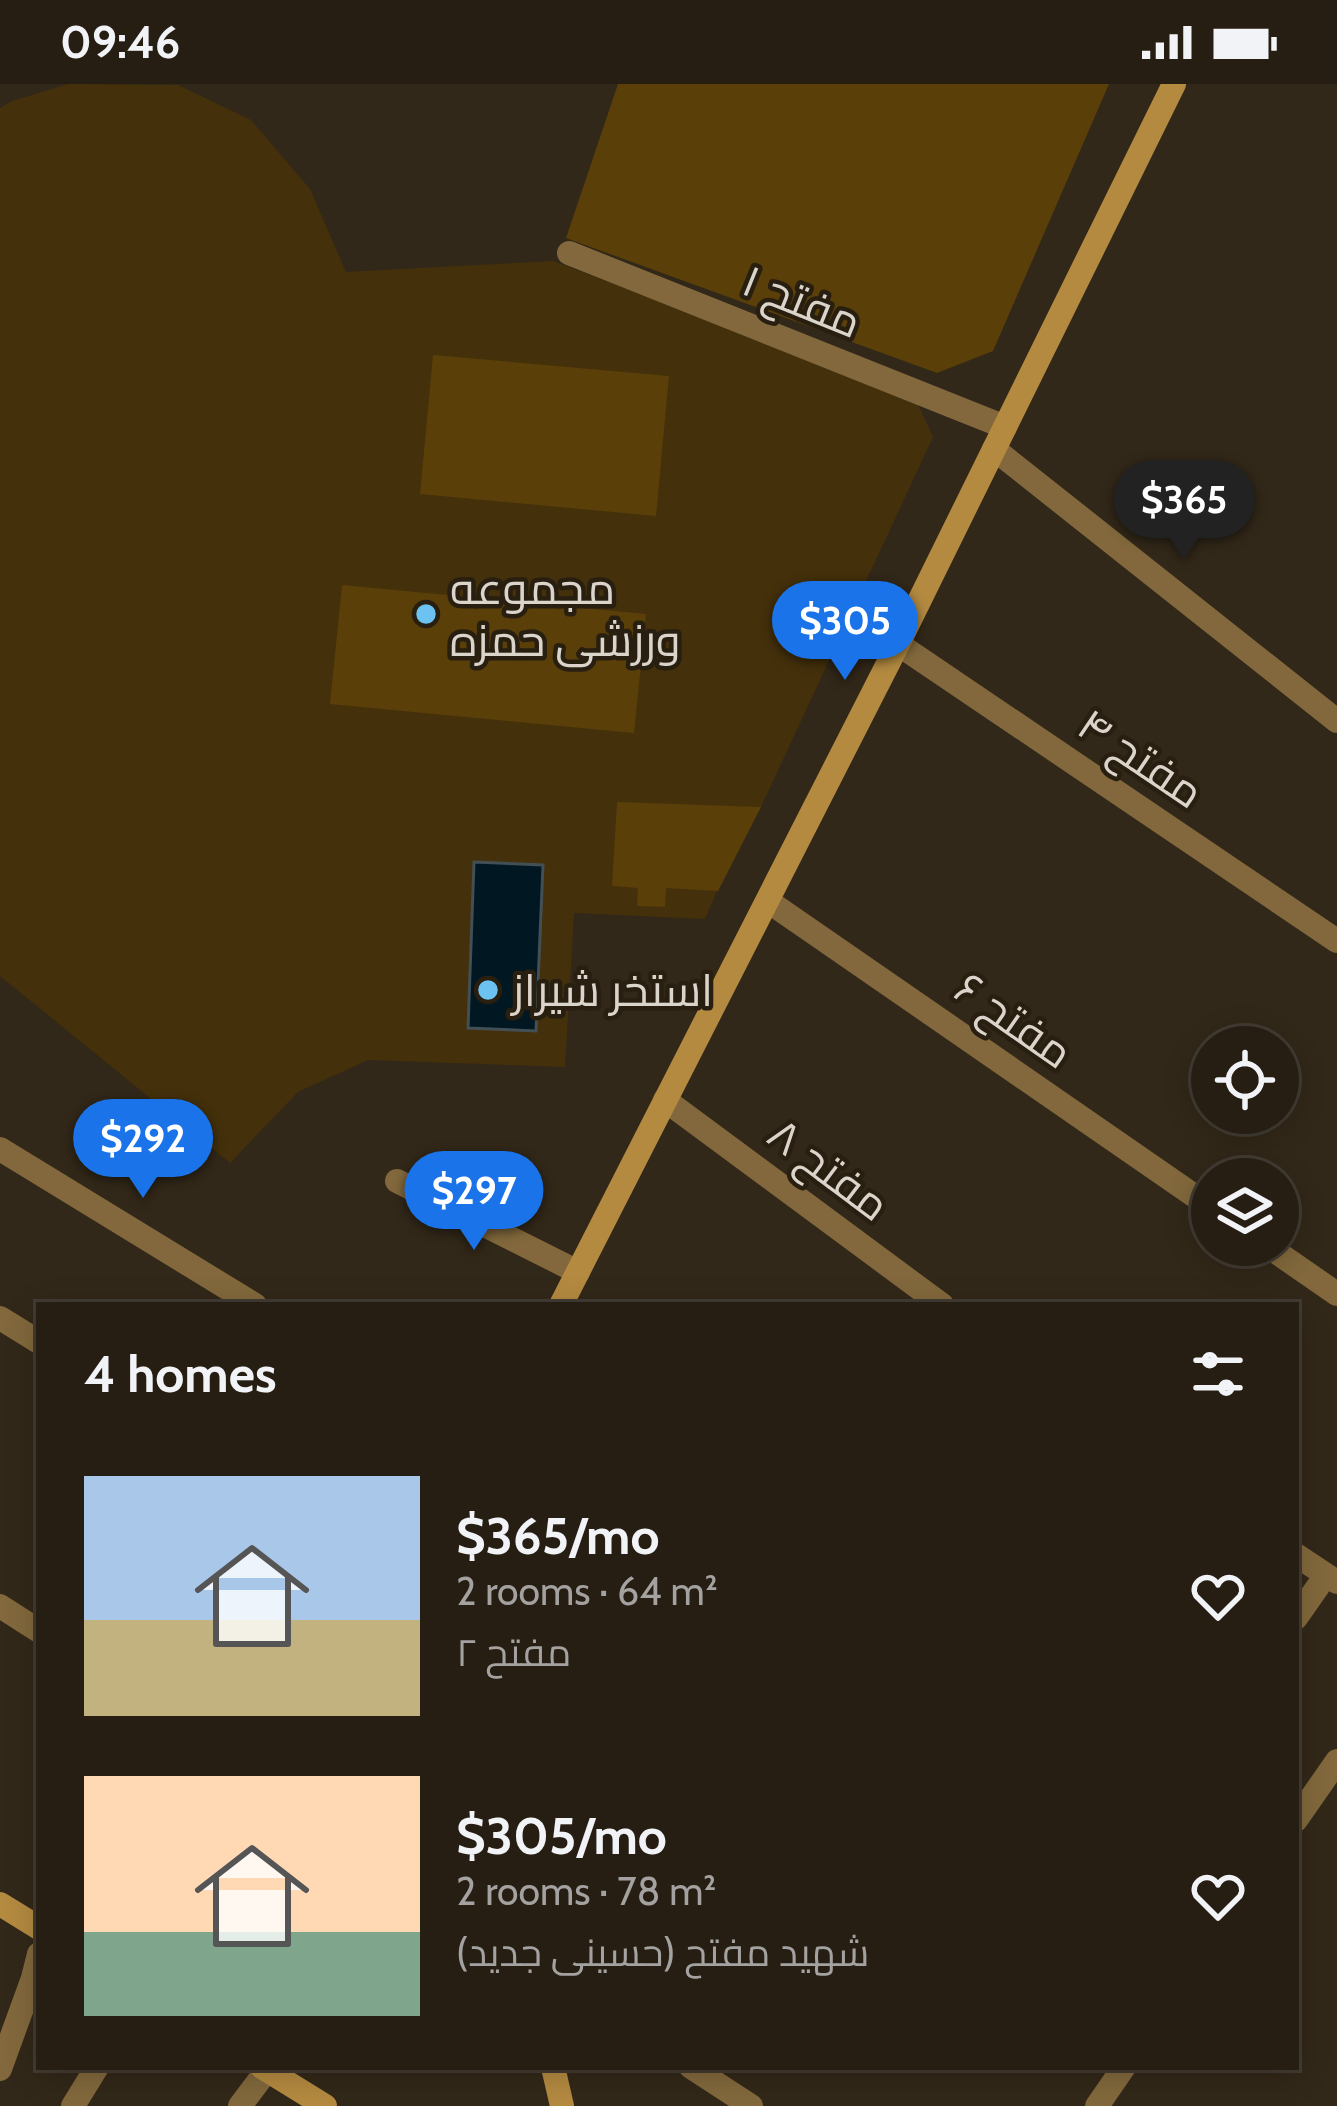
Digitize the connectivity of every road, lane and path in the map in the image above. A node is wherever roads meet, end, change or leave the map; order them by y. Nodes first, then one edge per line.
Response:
1 (1174, 84) edge
2 (569, 253) dead end
3 (999, 438) junction
4 (898, 644) junction
5 (1337, 721) edge
6 (767, 901) junction
7 (1337, 941) edge
8 (665, 1100) junction
9 (0, 1149) edge
10 (397, 1181) dead end
11 (1191, 1194) edge
12 (1296, 1266) edge
13 (578, 1272) junction
14 (1337, 1294) edge
15 (250, 1302) edge
16 (563, 1302) edge
17 (938, 1302) edge
18 (0, 1318) edge
19 (36, 1340) edge
20 (1299, 1557) edge
21 (1332, 1579) edge
22 (0, 1606) edge
23 (1299, 1615) edge
24 (36, 1629) edge
25 (1337, 1761) edge
26 (1299, 1816) edge
27 (0, 1904) edge
28 (36, 1926) edge
29 (36, 1966) edge
30 (0, 2069) edge
31 (95, 2070) edge
32 (264, 2070) edge
33 (267, 2070) edge
34 (696, 2070) edge
35 (1114, 2071) edge
36 (73, 2106) edge
37 (240, 2106) edge
38 (326, 2106) edge
39 (751, 2106) edge
40 (1097, 2106) edge

1 - 3 street
2 - 3 street, مفتح ۱
3 - 4 street
3 - 5 street, مفتح ۱
4 - 6 street
4 - 7 street, مفتح ۴
6 - 8 street
6 - 11 street, مفتح ۶
8 - 13 street
8 - 17 street, مفتح ۸
9 - 15 street
10 - 13 street
12 - 14 street
13 - 16 street
18 - 19 street
20 - 21 street
21 - 23 street
22 - 24 street
25 - 26 street
27 - 28 street
29 - 30 street
31 - 36 street
32 - 37 street
33 - 38 street
34 - 39 street
35 - 40 street

